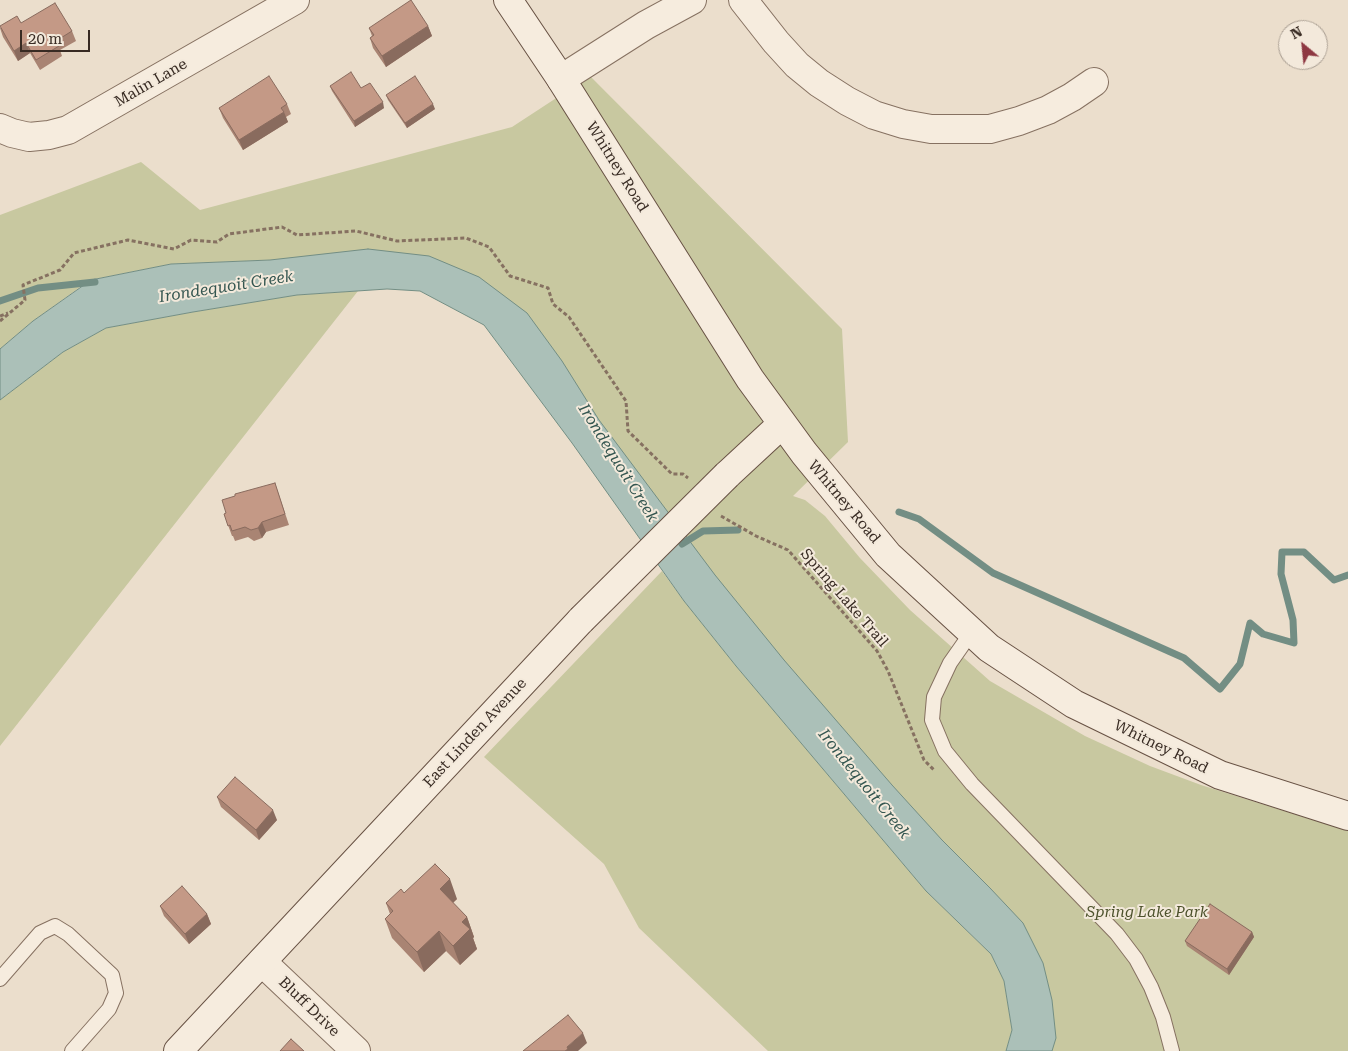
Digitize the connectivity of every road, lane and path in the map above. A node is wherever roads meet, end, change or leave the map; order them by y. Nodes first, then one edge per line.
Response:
1 (295, 0) edge
2 (508, 0) edge
3 (692, 0) edge
4 (743, 0) edge
5 (561, 78) junction
6 (1094, 82) dead end
7 (0, 128) edge
8 (11, 312) junction
9 (0, 316) edge
10 (0, 321) edge
11 (782, 424) junction
12 (693, 482) dead end
13 (715, 512) dead end
14 (971, 633) junction
15 (958, 767) junction
16 (1348, 816) edge
17 (262, 962) junction
18 (0, 979) edge
19 (72, 1051) edge
20 (178, 1051) edge
21 (356, 1051) edge
22 (1172, 1051) edge

1 - 7 main road, Malin Lane
2 - 5 main road, Whitney Road
3 - 5 main road
4 - 6 main road
5 - 11 main road, Whitney Road
8 - 9 path
8 - 10 path
8 - 12 path
11 - 14 main road, Whitney Road
11 - 17 main road, East Linden Avenue, bridge
13 - 15 path, Spring Lake Trail
14 - 15 lane
14 - 16 main road, Whitney Road
15 - 22 lane
17 - 20 main road, East Linden Avenue
17 - 21 main road, Bluff Drive
18 - 19 lane

